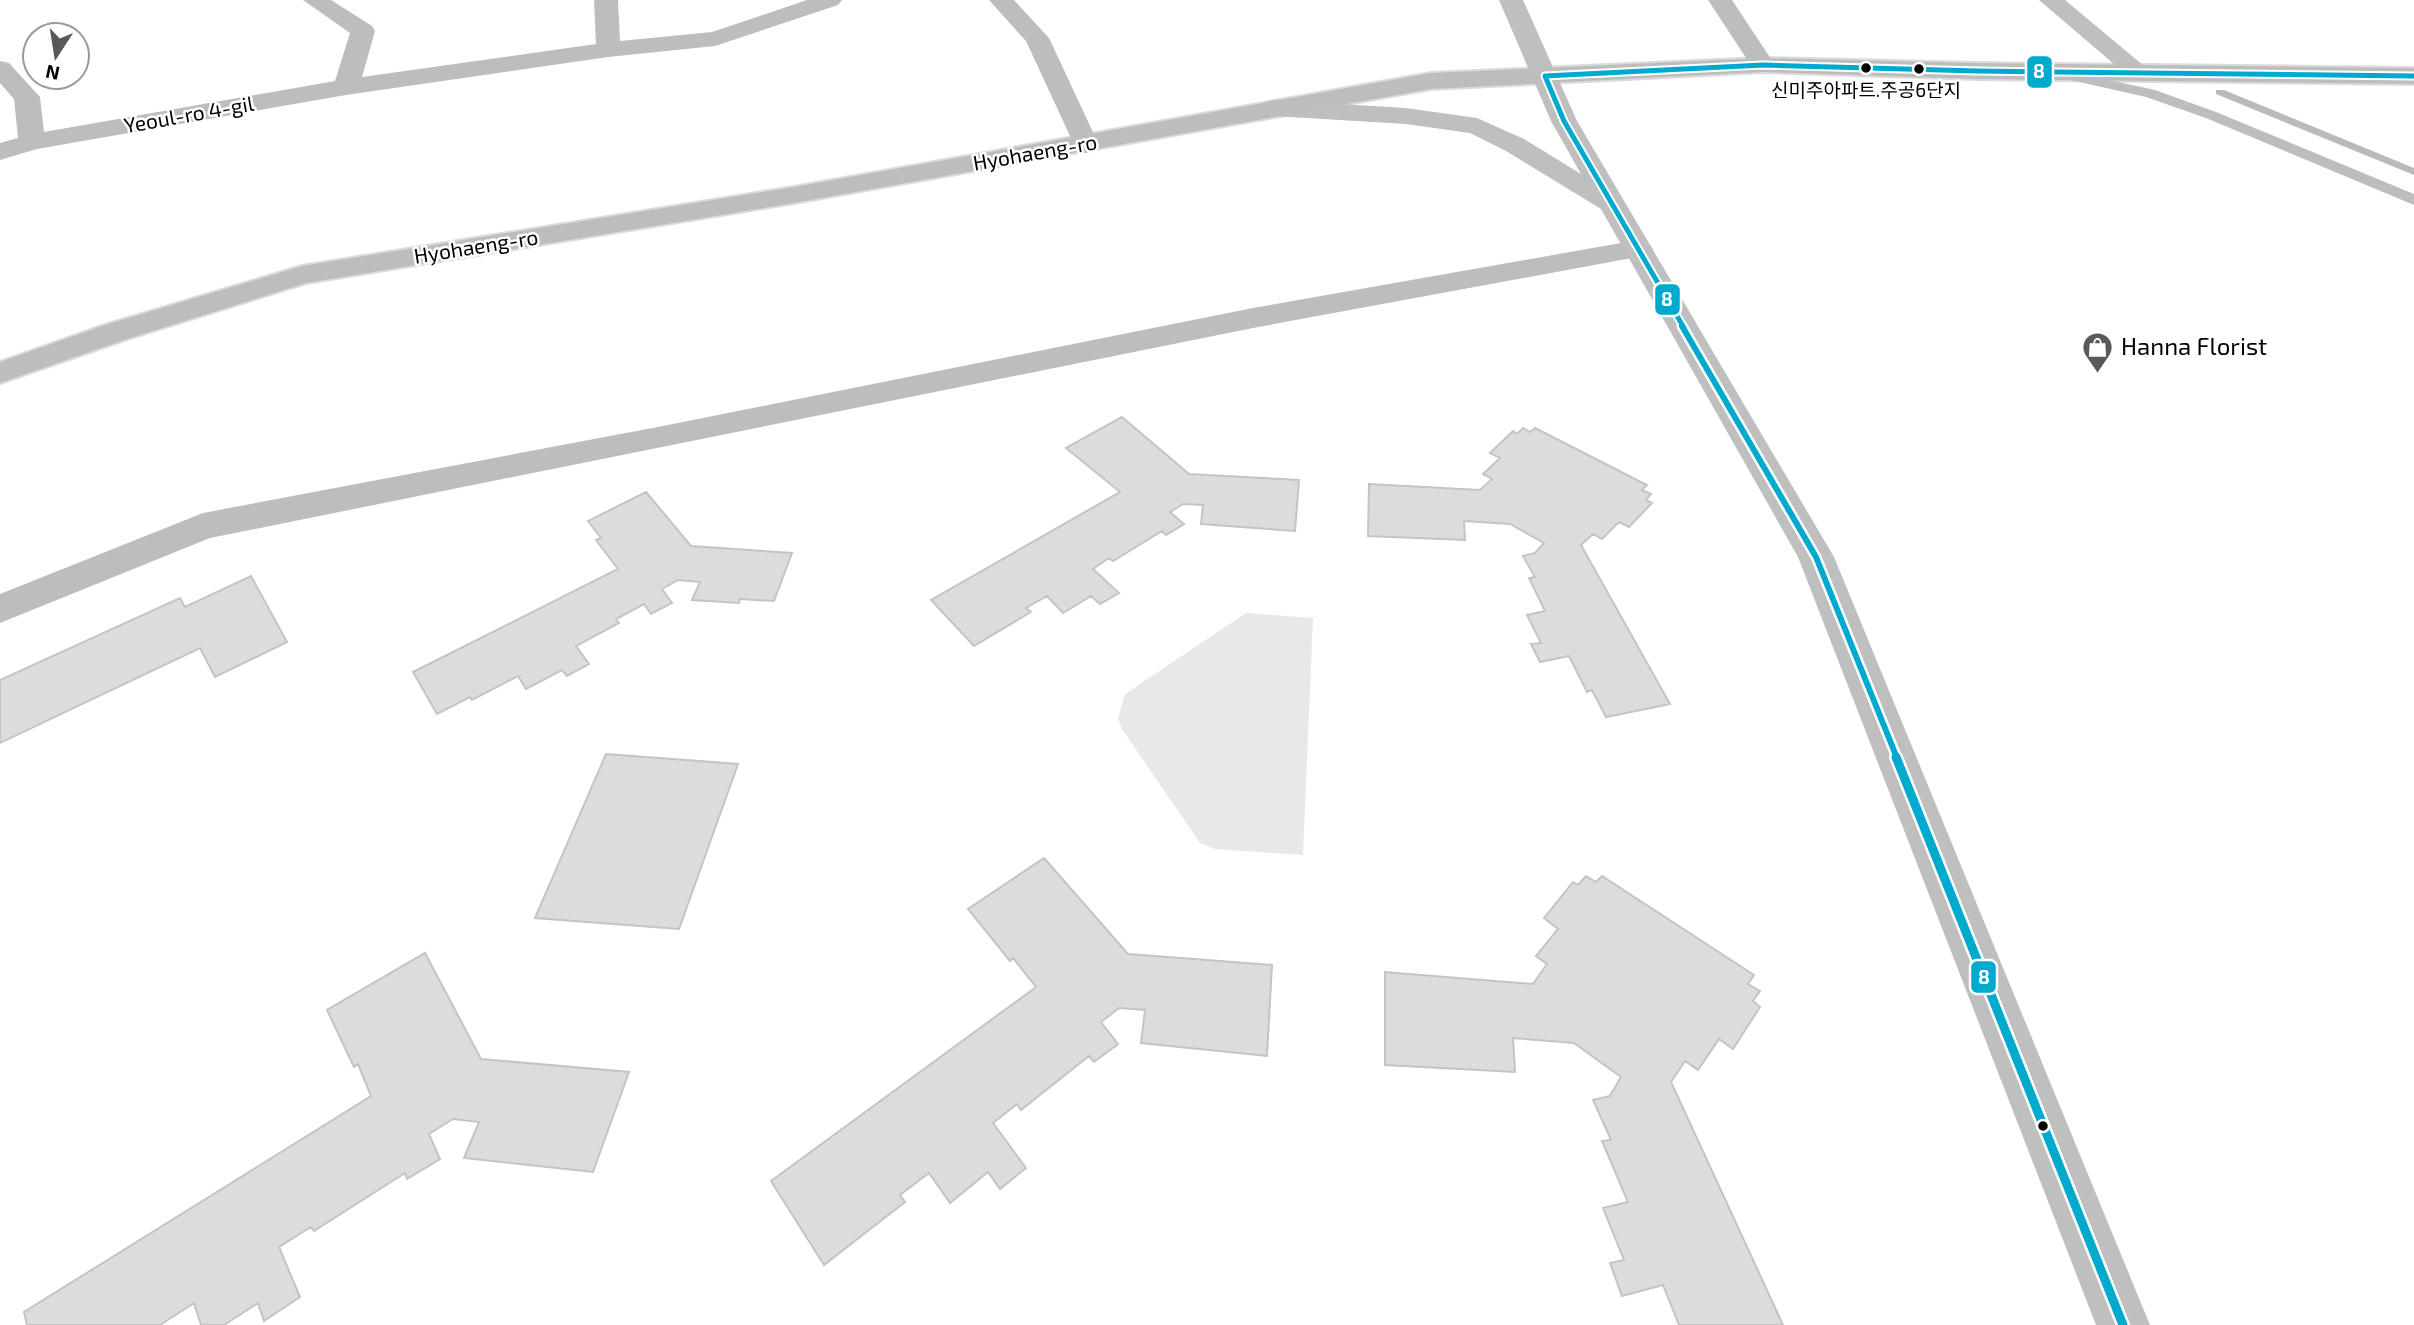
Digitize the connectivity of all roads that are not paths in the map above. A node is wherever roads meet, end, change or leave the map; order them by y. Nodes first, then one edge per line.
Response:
1 (315, 0) edge
2 (606, 0) edge
3 (830, 0) edge
4 (1001, 0) edge
5 (1511, 0) edge
6 (1720, 0) edge
7 (2051, 0) edge
8 (608, 50) junction
9 (1763, 65) junction
10 (0, 68) edge
11 (2137, 71) junction
12 (2049, 72) junction
13 (1545, 76) junction
14 (2414, 76) edge
15 (346, 87) junction
16 (1273, 108) junction
17 (32, 142) junction
18 (1086, 145) junction
19 (0, 152) edge
20 (2414, 200) edge
21 (1612, 205) junction
22 (1638, 249) junction
23 (0, 373) edge
24 (0, 609) edge
25 (2123, 1325) edge

1 - 15 street
2 - 8 street
3 - 8 street, Yeoul-ro 4-gil
4 - 18 street
5 - 13 main road
6 - 9 street
7 - 11 main road
8 - 15 street, Yeoul-ro 4-gil
9 - 12 street, Hyohaeng-ro
9 - 13 street, Hyohaeng-ro
10 - 17 street
11 - 12 street, Hyohaeng-ro
11 - 14 street, Hyohaeng-ro
12 - 20 lane
13 - 16 street, Hyohaeng-ro
13 - 21 main road
15 - 17 street, Yeoul-ro 4-gil
16 - 18 street, Hyohaeng-ro
16 - 21 main road
17 - 19 street, Yeoul-ro 4-gil
18 - 23 street, Hyohaeng-ro
21 - 22 main road
22 - 24 street
22 - 25 main road

